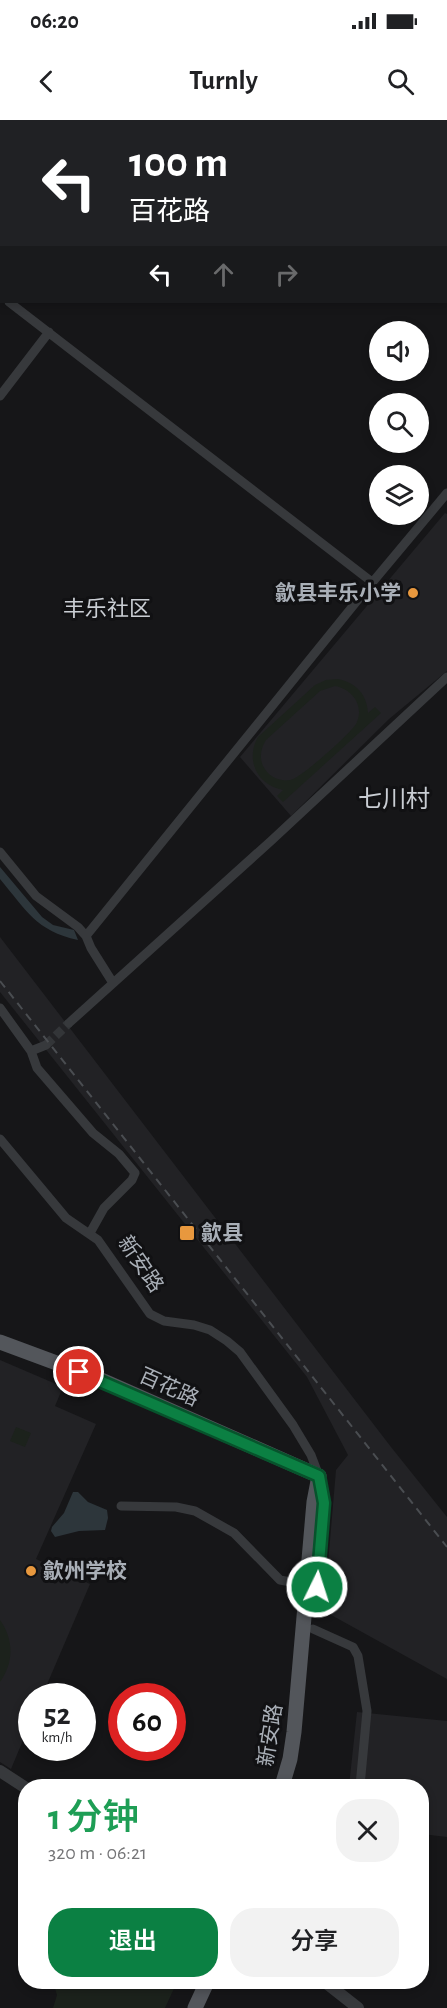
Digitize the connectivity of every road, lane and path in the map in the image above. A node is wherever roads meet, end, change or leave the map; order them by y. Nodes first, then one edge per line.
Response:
1 (10, 303) edge
2 (49, 332) junction
3 (0, 396) edge
4 (447, 493) edge
5 (372, 582) junction
6 (447, 678) edge
7 (0, 852) edge
8 (86, 936) junction
9 (113, 983) junction
10 (0, 1008) edge
11 (69, 1023) tunnel mouth
12 (46, 1045) tunnel mouth
13 (31, 1051) junction
14 (0, 1139) edge
15 (90, 1233) junction
16 (0, 1342) edge
17 (319, 1476) junction
18 (122, 1506) dead end
19 (307, 1585) junction
20 (313, 1629) junction
21 (0, 1771) edge
22 (284, 1779) edge
23 (294, 1779) edge
24 (361, 1779) edge
25 (18, 1783) edge
26 (193, 1989) edge
27 (204, 1989) edge
28 (334, 1989) edge
29 (184, 2008) edge
30 (195, 2008) edge
31 (358, 2008) edge

1 - 2 street
2 - 3 street
2 - 5 street
4 - 5 street
5 - 8 street
6 - 9 street
7 - 8 street
8 - 9 street
9 - 11 street
10 - 13 street
12 - 13 street
13 - 15 street
14 - 15 street, 新安路
15 - 17 street, 新安路
16 - 17 main road, 百花路
17 - 19 main road, 新安路
17 - 20 main road, 新安路
18 - 19 street
19 - 22 main road, 新安路
20 - 23 main road, 新安路
20 - 24 street
21 - 25 street
26 - 29 main road
27 - 30 main road
28 - 31 street

